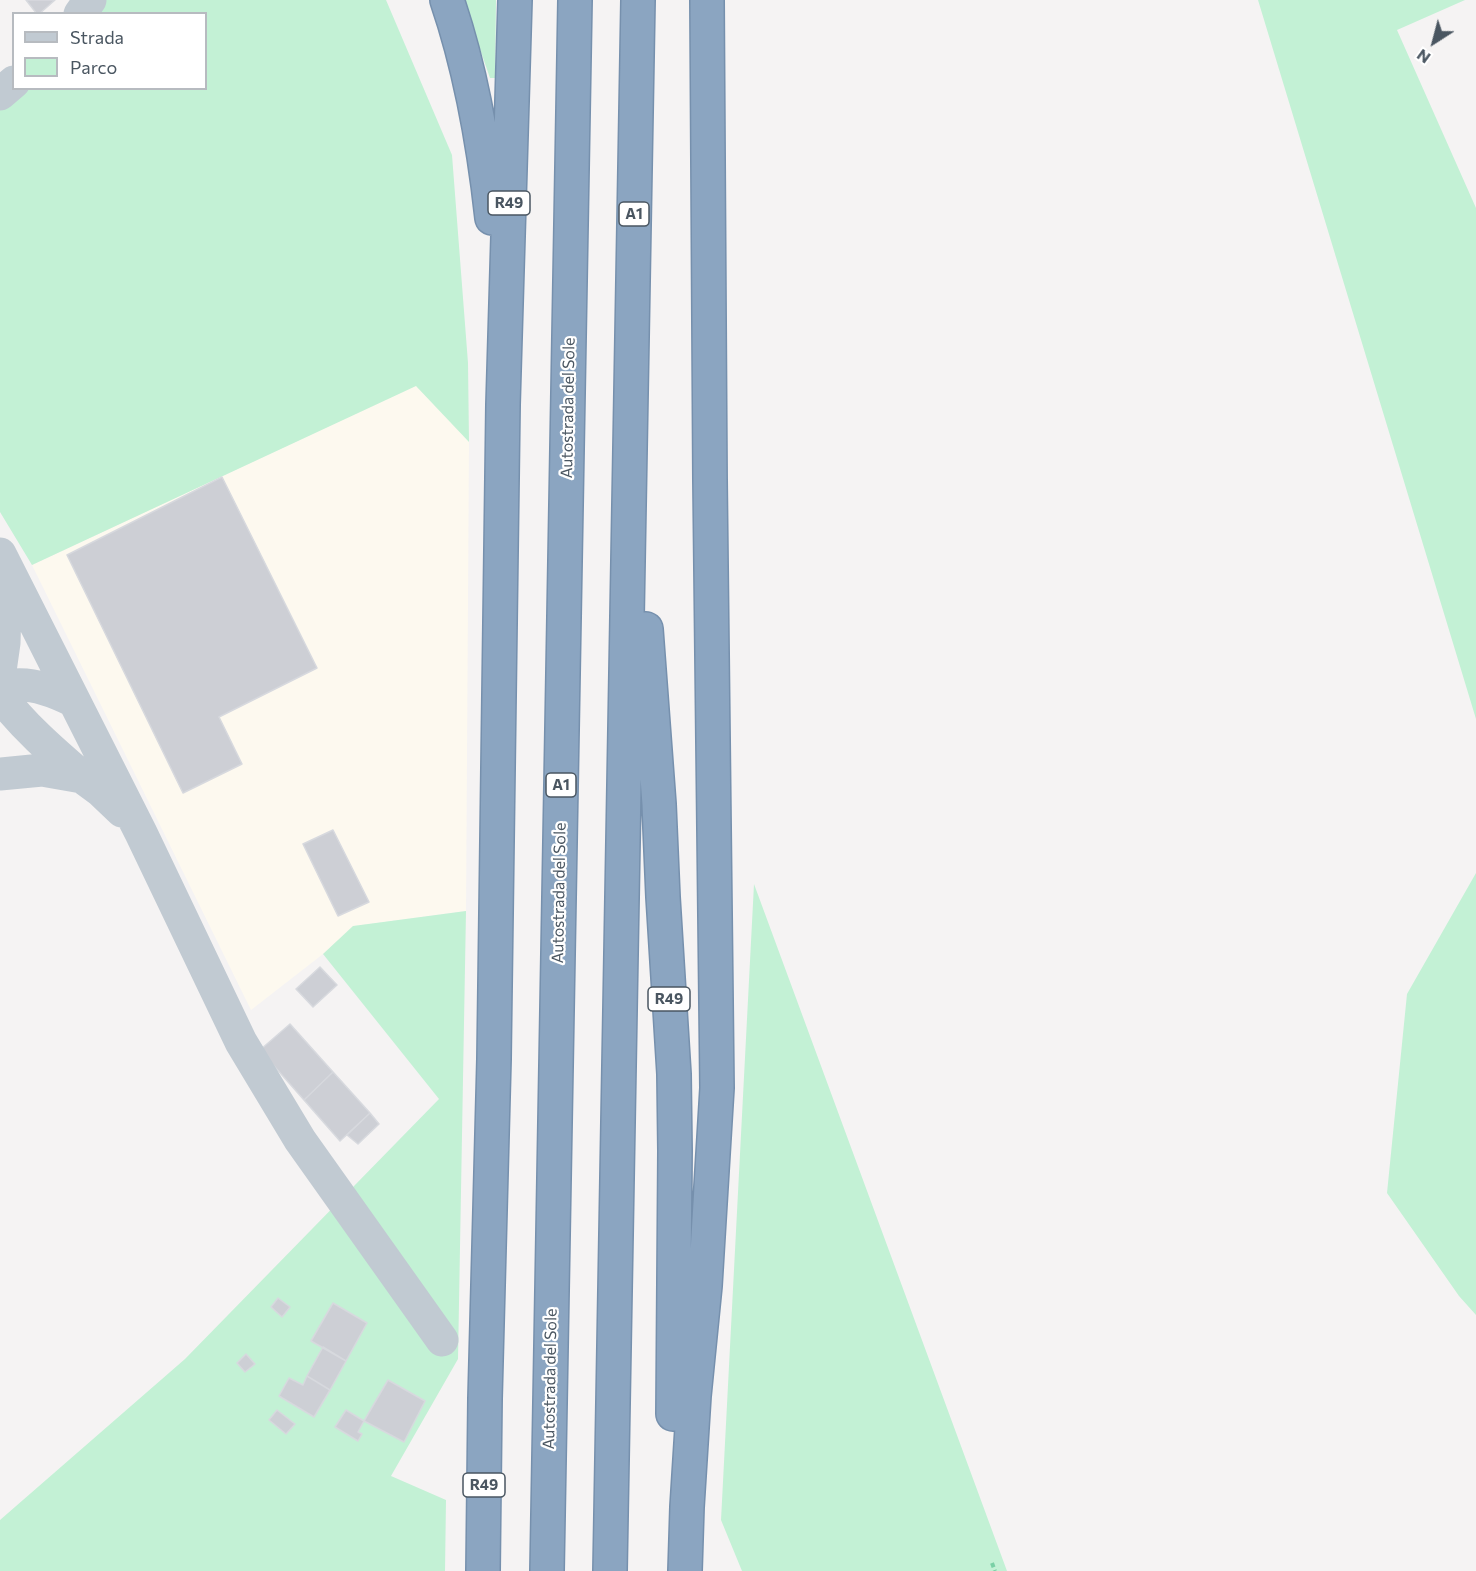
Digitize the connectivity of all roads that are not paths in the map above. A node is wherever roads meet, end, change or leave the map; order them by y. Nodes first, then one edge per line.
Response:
1 (447, 0) edge
2 (515, 0) edge
3 (575, 0) edge
4 (638, 0) edge
5 (707, 0) edge
6 (12, 84) edge
7 (0, 94) edge
8 (503, 405) junction
9 (630, 427) junction
10 (0, 554) edge
11 (0, 571) edge
12 (0, 671) edge
13 (0, 690) edge
14 (0, 695) edge
15 (74, 701) junction
16 (0, 774) edge
17 (82, 777) junction
18 (141, 833) junction
19 (442, 1340) dead end
20 (485, 1399) junction
21 (472, 1571) edge
22 (483, 1571) edge
23 (547, 1571) edge
24 (610, 1571) edge
25 (670, 1571) edge
26 (685, 1571) edge

1 - 8 highway
2 - 8 highway, R49
3 - 23 highway, Autostrada del Sole / A1
4 - 9 highway, A1
5 - 26 highway
6 - 7 street
8 - 20 highway, R49
9 - 24 highway, A1
9 - 25 highway, R49
10 - 15 street
11 - 12 street
13 - 15 street
14 - 17 street
15 - 18 street
16 - 17 street
17 - 18 street
18 - 19 street
20 - 21 highway
20 - 22 highway, R49

